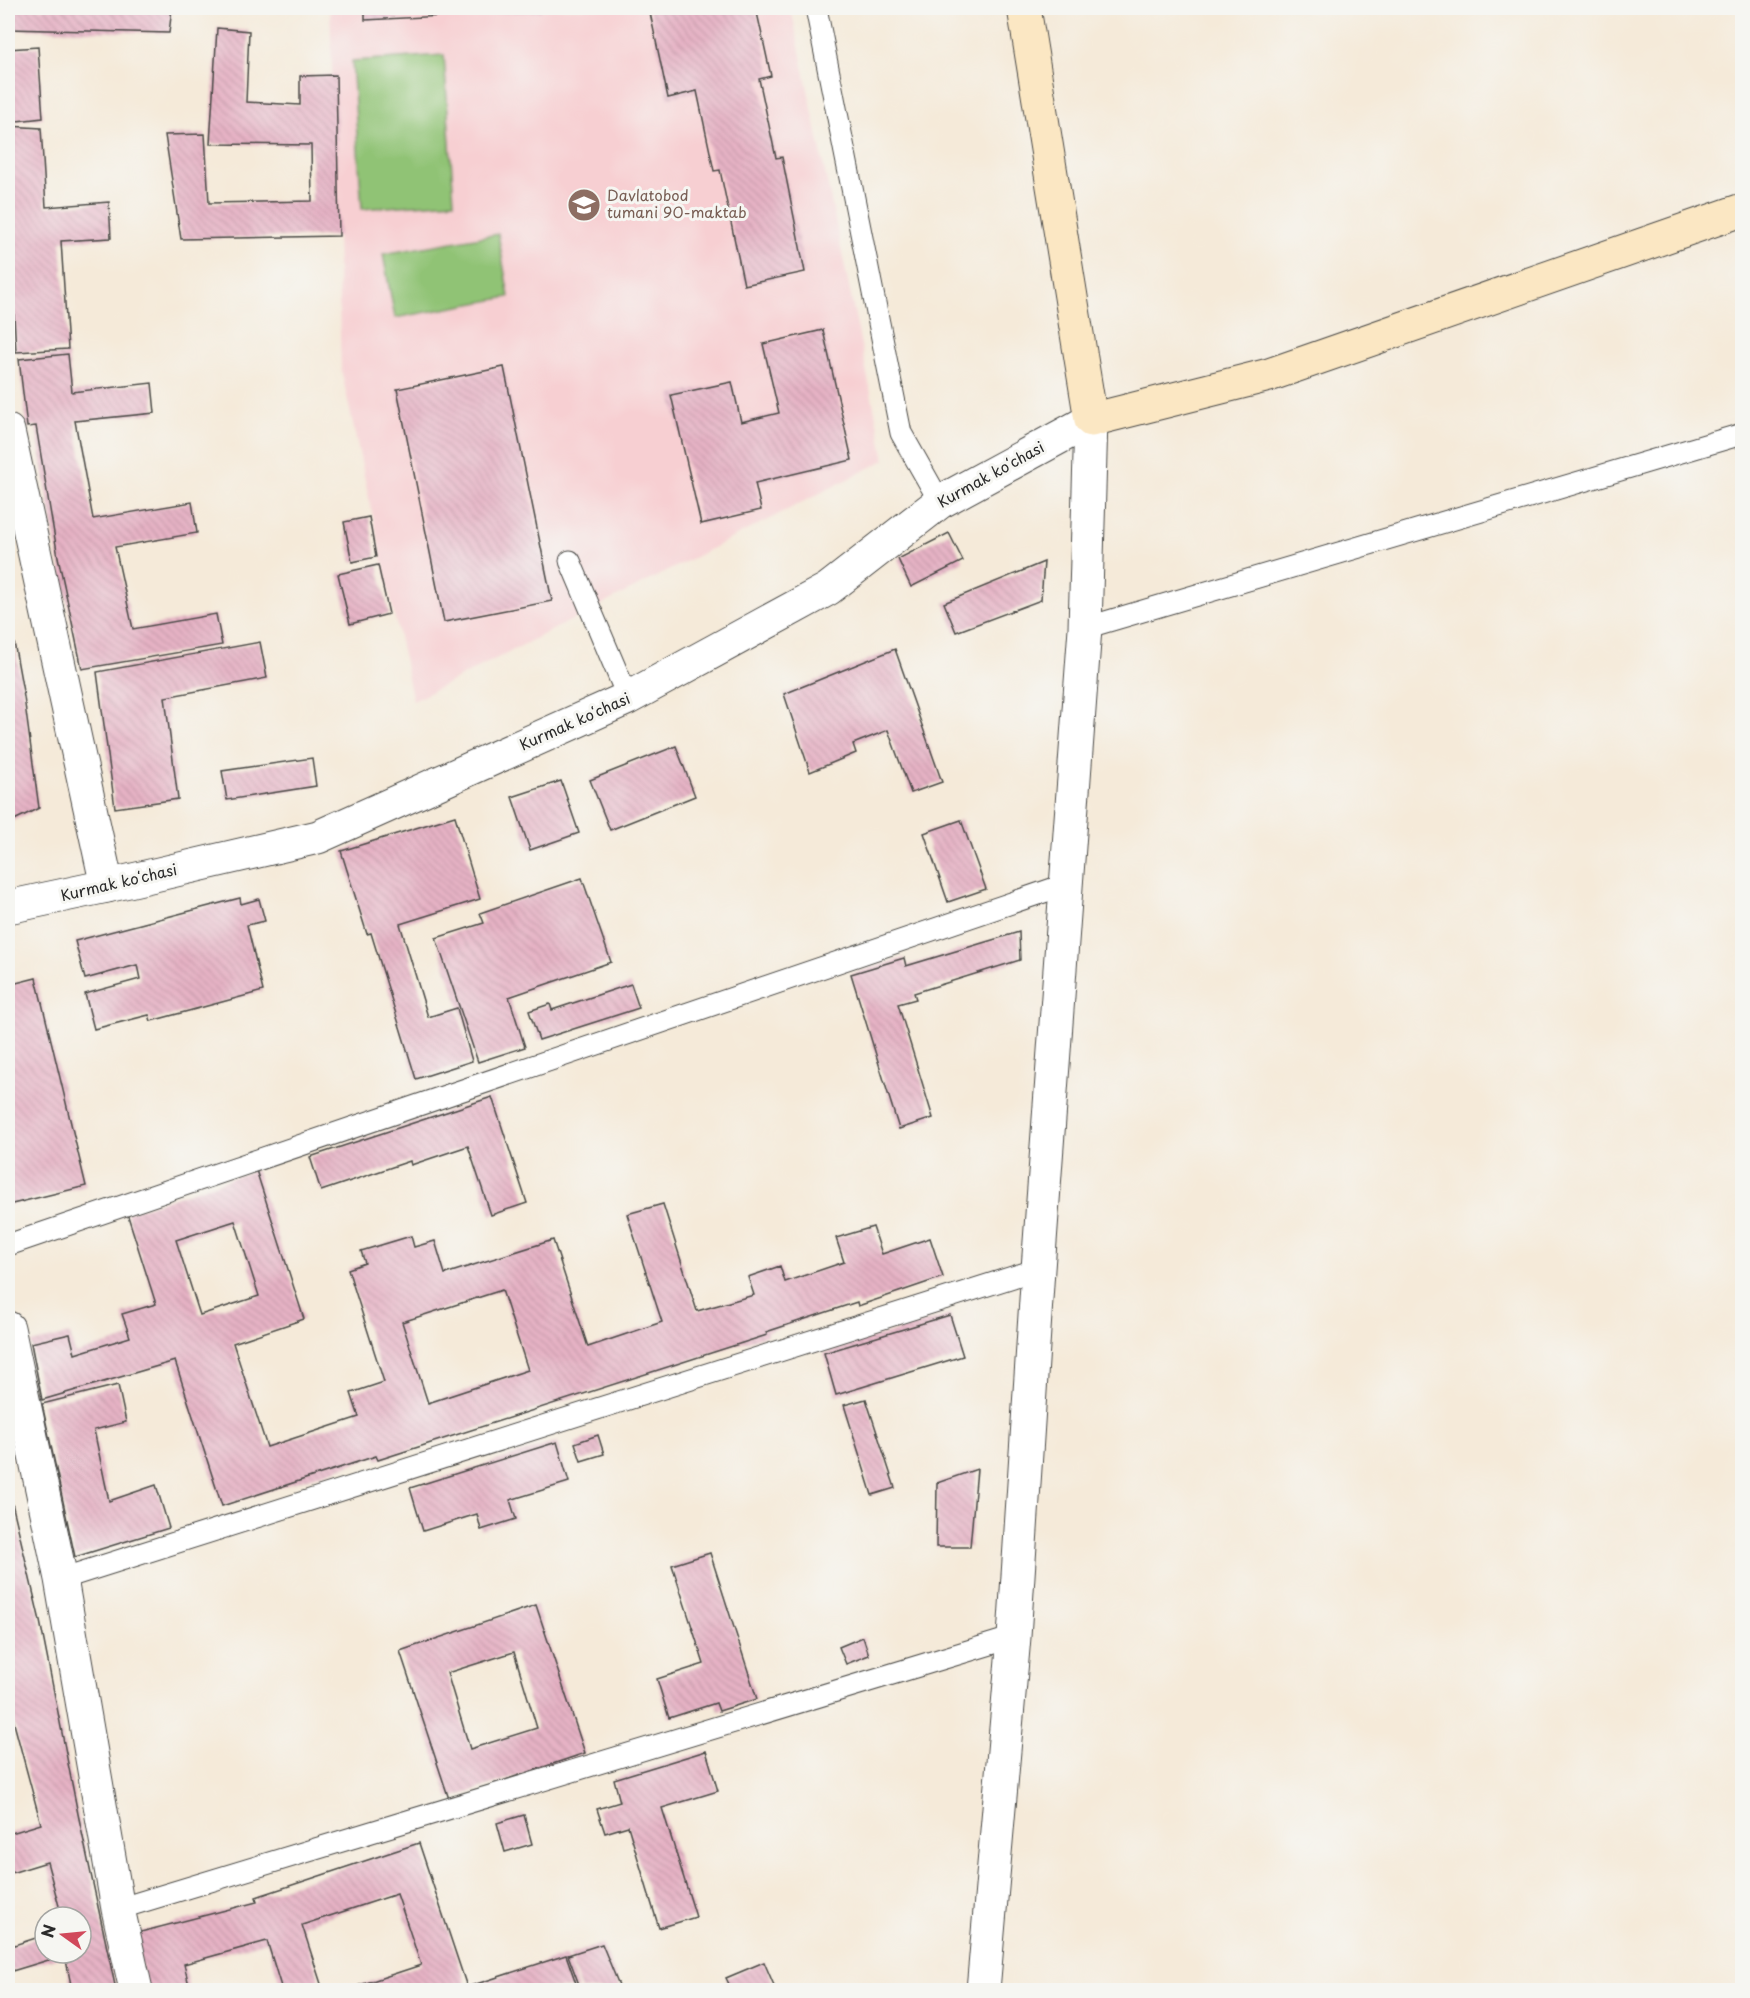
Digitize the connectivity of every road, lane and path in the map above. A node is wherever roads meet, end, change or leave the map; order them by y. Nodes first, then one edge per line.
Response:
1 (816, 8) edge
2 (1024, 8) edge
3 (1743, 210) edge
4 (1091, 420) junction
5 (8, 431) edge
6 (1743, 434) edge
7 (940, 502) junction
8 (570, 561) dead end
9 (1085, 628) junction
10 (628, 698) junction
11 (1067, 884) junction
12 (107, 886) junction
13 (8, 907) edge
14 (8, 1245) edge
15 (1038, 1269) junction
16 (8, 1328) edge
17 (62, 1580) junction
18 (1014, 1637) junction
19 (118, 1909) junction
20 (136, 1990) edge
21 (983, 1990) edge

1 - 7 lane
2 - 4 main road
3 - 4 main road
4 - 7 street, Kurmak koʻchasi
4 - 9 street
5 - 12 street
6 - 9 lane
7 - 10 street, Kurmak koʻchasi
8 - 10 lane
9 - 11 street
10 - 12 street, Kurmak koʻchasi
11 - 14 lane
11 - 15 street
12 - 13 street, Kurmak koʻchasi
15 - 17 lane
15 - 18 street
16 - 17 street
17 - 19 street
18 - 19 lane
18 - 21 street
19 - 20 street

